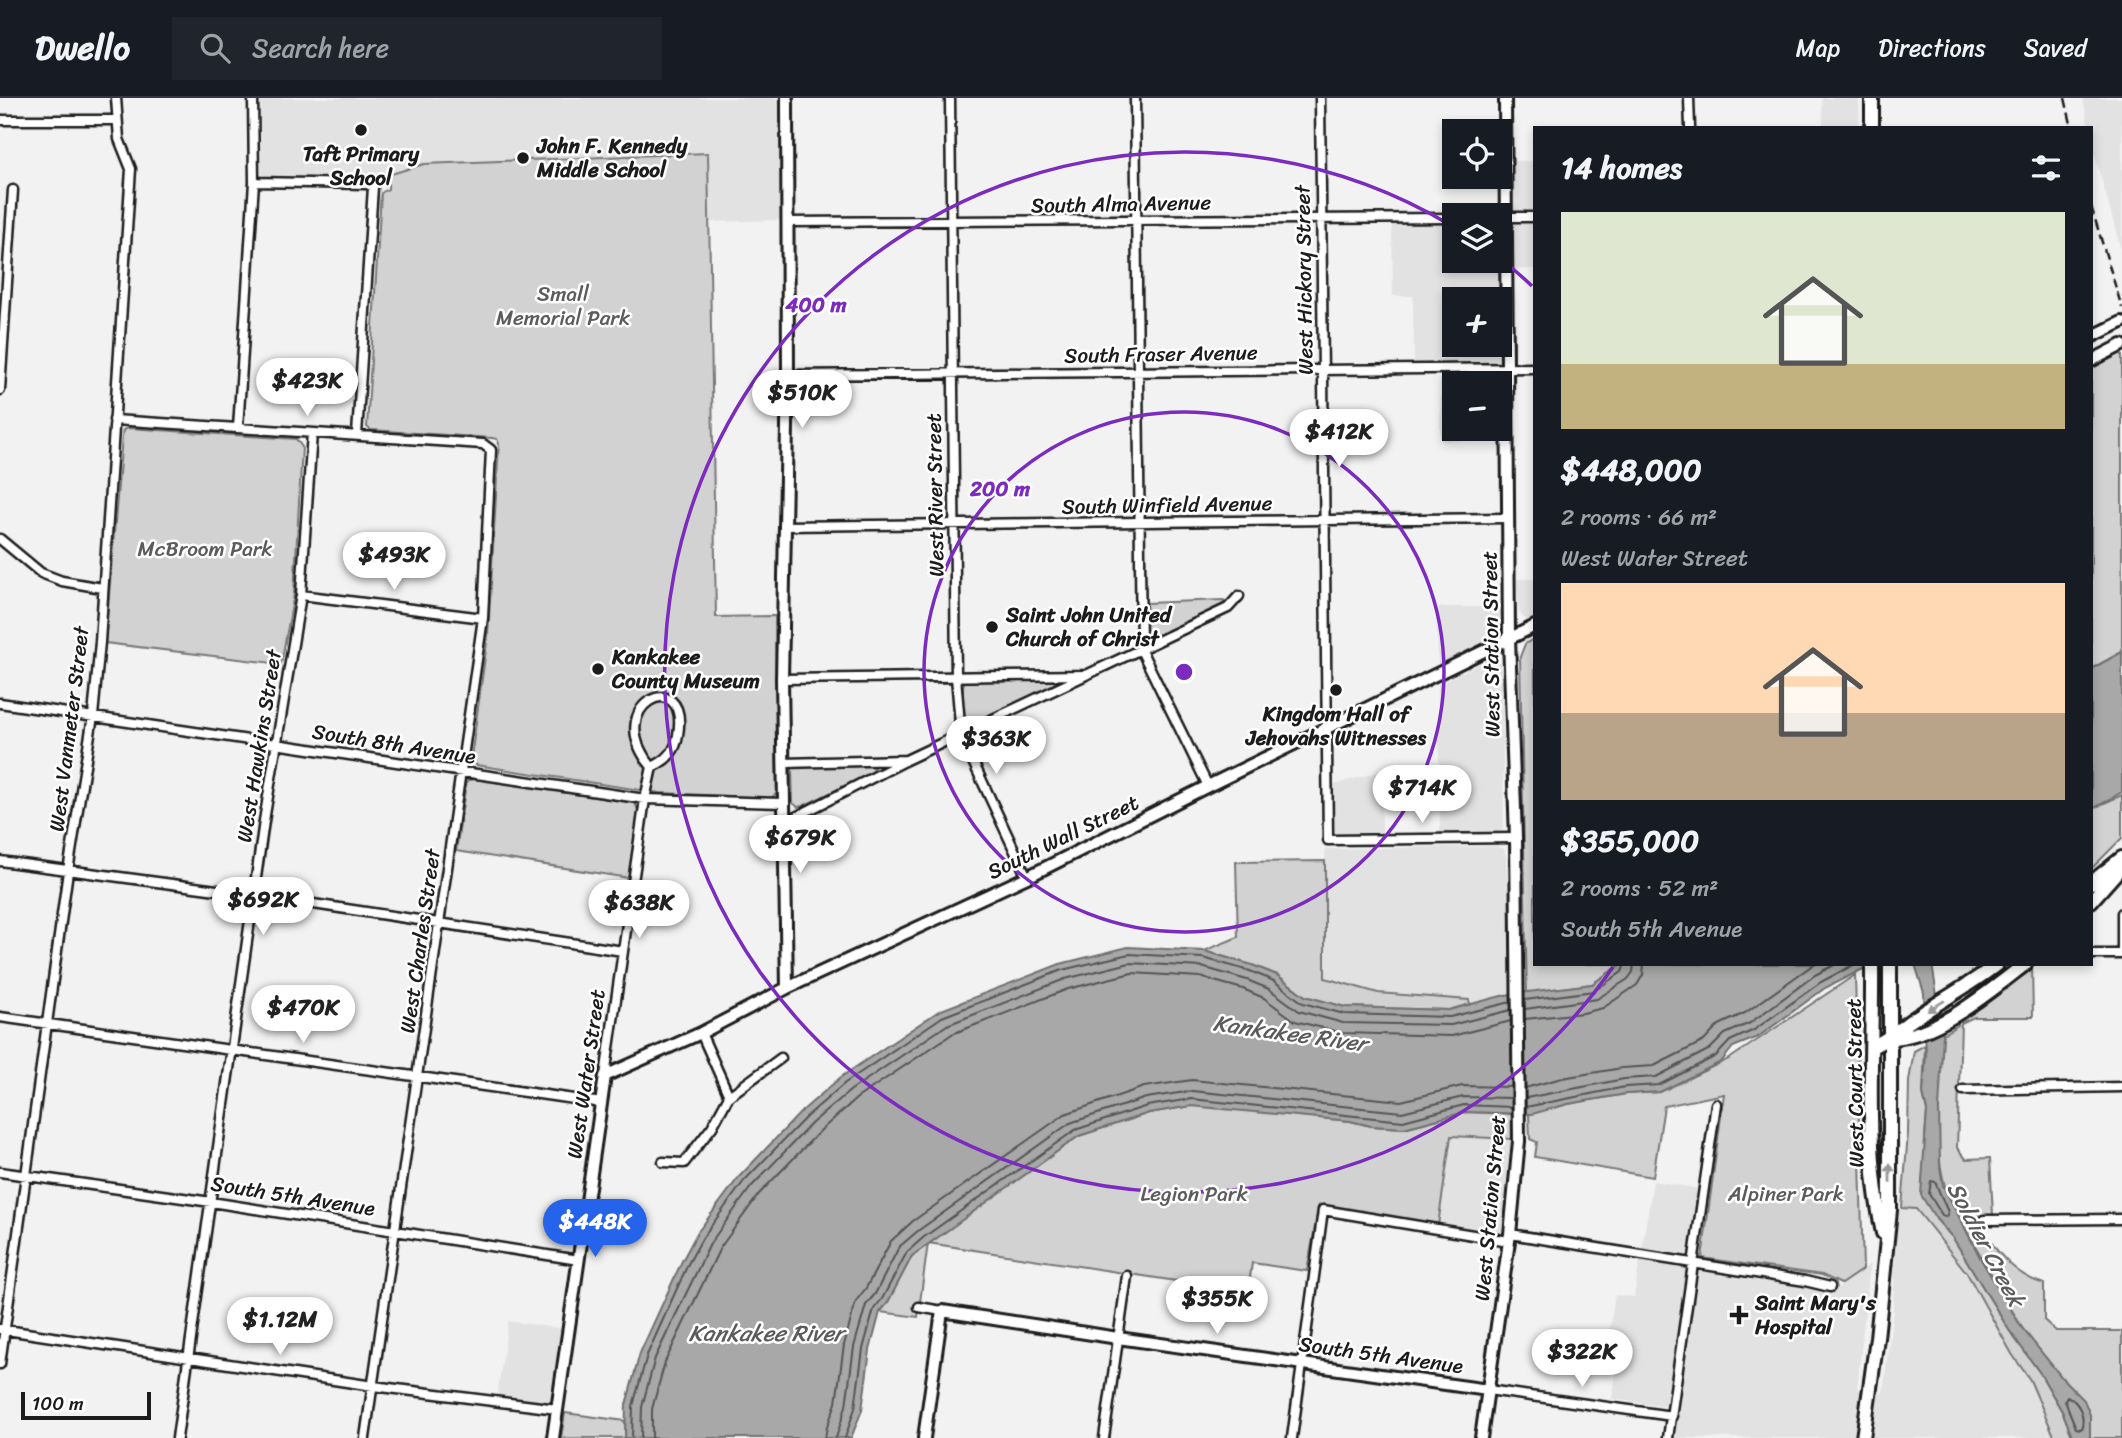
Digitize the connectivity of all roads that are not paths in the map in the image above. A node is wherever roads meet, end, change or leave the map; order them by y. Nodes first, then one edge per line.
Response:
1 (116, 98) edge
2 (253, 98) edge
3 (787, 98) edge
4 (950, 98) edge
5 (1135, 98) edge
6 (1320, 98) edge
7 (1505, 98) edge
8 (1689, 98) edge
9 (1872, 98) edge
10 (0, 120) edge
11 (117, 120) junction
12 (1690, 126) edge
13 (1872, 126) edge
14 (254, 182) junction
15 (13, 190) dead end
16 (1503, 203) edge
17 (1533, 216) edge
18 (1512, 217) edge
19 (1442, 218) edge
20 (1321, 219) junction
21 (1136, 221) junction
22 (788, 222) junction
23 (951, 223) junction
24 (3, 270) edge
25 (1504, 273) edge
26 (2122, 322) edge
27 (2093, 336) edge
28 (2122, 345) edge
29 (2093, 360) edge
30 (1507, 368) junction
31 (1533, 368) edge
32 (1323, 370) junction
33 (1138, 372) junction
34 (953, 374) junction
35 (788, 375) junction
36 (0, 390) edge
37 (114, 420) junction
38 (238, 428) junction
39 (312, 433) junction
40 (357, 435) junction
41 (1508, 518) junction
42 (1325, 520) junction
43 (1140, 522) junction
44 (954, 524) junction
45 (784, 526) junction
46 (0, 539) edge
47 (102, 588) junction
48 (301, 595) junction
49 (1239, 596) dead end
50 (483, 618) junction
51 (1533, 627) edge
52 (1509, 638) junction
53 (1141, 650) junction
54 (1088, 675) junction
55 (956, 677) junction
56 (782, 679) junction
57 (0, 703) edge
58 (93, 716) junction
59 (1327, 729) junction
60 (961, 736) junction
61 (276, 743) junction
62 (906, 760) junction
63 (783, 763) junction
64 (652, 767) junction
65 (462, 772) junction
66 (1208, 786) junction
67 (645, 800) junction
68 (783, 803) junction
69 (784, 823) junction
70 (1516, 838) junction
71 (2122, 858) edge
72 (0, 861) edge
73 (2122, 866) edge
74 (68, 871) junction
75 (1027, 877) junction
76 (2093, 881) edge
77 (254, 895) junction
78 (2093, 899) edge
79 (2122, 913) edge
80 (440, 923) junction
81 (623, 951) junction
82 (2122, 952) edge
83 (2093, 954) edge
84 (1872, 966) edge
85 (1994, 966) edge
86 (2022, 966) edge
87 (1889, 971) edge
88 (787, 988) junction
89 (0, 1017) edge
90 (48, 1023) junction
91 (701, 1034) junction
92 (1891, 1038) junction
93 (1872, 1047) junction
94 (233, 1049) junction
95 (781, 1058) dead end
96 (605, 1076) junction
97 (418, 1077) junction
98 (2122, 1087) edge
99 (1963, 1090) dead end
100 (729, 1096) junction
101 (602, 1103) junction
102 (1716, 1104) dead end
103 (663, 1161) dead end
104 (0, 1172) edge
105 (25, 1175) junction
106 (211, 1202) junction
107 (2122, 1219) edge
108 (1984, 1220) dead end
109 (396, 1232) junction
110 (1510, 1238) junction
111 (1885, 1241) junction
112 (579, 1260) junction
113 (1693, 1264) junction
114 (1127, 1276) dead end
115 (1830, 1287) dead end
116 (919, 1307) dead end
117 (942, 1311) junction
118 (3, 1330) edge
119 (1118, 1338) junction
120 (189, 1358) junction
121 (0, 1364) edge
122 (1302, 1364) junction
123 (373, 1386) junction
124 (1488, 1390) junction
125 (557, 1409) junction
126 (1672, 1416) junction
127 (177, 1438) edge
128 (365, 1438) edge
129 (553, 1438) edge
130 (924, 1438) edge
131 (1104, 1438) edge
132 (1292, 1438) edge
133 (1481, 1438) edge
134 (1668, 1438) edge
135 (1863, 1438) edge

1 - 11 street, West Vanmeter Street
2 - 14 street
3 - 22 main road
4 - 23 street, West River Street
5 - 21 street
6 - 20 street, West Hickory Street
7 - 16 main road, West Station Street
8 - 12 street
9 - 13 main road
10 - 11 street
11 - 37 street, West Vanmeter Street
14 - 38 street
14 - 40 street
15 - 24 street
17 - 18 street
19 - 20 street, South Alma Avenue
20 - 21 street, South Alma Avenue
20 - 32 street, West Hickory Street
21 - 23 street, South Alma Avenue
21 - 33 street
22 - 23 street, South Alma Avenue
22 - 35 main road
23 - 34 street, West River Street
24 - 36 street
25 - 30 main road, West Station Street
26 - 27 main road
28 - 29 main road
30 - 31 street, South Fraser Avenue
30 - 32 street, South Fraser Avenue
30 - 41 main road, West Station Street
32 - 33 street, South Fraser Avenue
32 - 42 street, West Hickory Street
33 - 34 street, South Fraser Avenue
33 - 43 street
34 - 35 street, South Fraser Avenue
34 - 44 street, West River Street
35 - 45 main road
37 - 38 street
37 - 47 street, West Vanmeter Street
38 - 39 street
39 - 40 street
39 - 48 street, West Hawkins Street
40 - 50 street, West Charles Street
41 - 42 street, South Winfield Avenue
41 - 52 main road, West Station Street
42 - 43 street, South Winfield Avenue
42 - 59 street, West Hickory Street
43 - 44 street, South Winfield Avenue
43 - 53 street
44 - 45 street, South Winfield Avenue
44 - 55 street, West River Street
45 - 56 main road
46 - 47 street
47 - 58 street, West Vanmeter Street
48 - 50 street
48 - 61 street, West Hawkins Street
49 - 53 street
50 - 65 street, West Charles Street
51 - 52 main road, South Wall Street
52 - 59 main road, South Wall Street
52 - 70 main road, West Station Street
53 - 54 street
53 - 66 street
54 - 55 street
54 - 60 street
55 - 56 street
55 - 60 street, West River Street
56 - 63 main road
57 - 58 street, South 8th Avenue
58 - 61 street, South 8th Avenue
58 - 74 street, West Vanmeter Street
59 - 66 main road, South Wall Street
59 - 70 street, West Hickory Street
60 - 62 street
60 - 75 street, West River Street
61 - 65 street, South 8th Avenue
61 - 77 street, West Hawkins Street
62 - 63 street
62 - 69 street
63 - 68 main road
64 - 64 street
64 - 67 street, West Water Street
65 - 67 street, South 8th Avenue
65 - 80 street, West Charles Street
66 - 75 main road, South Wall Street
67 - 68 street, South 8th Avenue
67 - 81 street, West Water Street
68 - 69 main road
69 - 88 main road
70 - 110 main road, West Station Street
71 - 76 main road
72 - 74 street
73 - 78 main road
74 - 77 street
74 - 90 street, West Vanmeter Street
75 - 88 main road, South Wall Street
77 - 80 street
77 - 94 street, West Hawkins Street
79 - 82 street
80 - 81 street
80 - 97 street, West Charles Street
81 - 96 street, West Water Street
82 - 83 street
84 - 93 main road, West Court Street
85 -> 92 main road
86 - 92 main road
87 - 92 main road, West Court Street
88 - 91 main road, South Wall Street
89 - 90 street
90 - 94 street
90 - 105 street, West Vanmeter Street
91 - 96 main road, South Wall Street
91 - 100 street
92 - 93 main road
111 -> 92 main road, West Court Street
93 - 111 main road, West Court Street
94 - 97 street
94 - 106 street, West Hawkins Street
95 - 100 street
96 - 101 main road, West Water Street
97 - 101 street
97 - 109 street, West Charles Street
98 - 99 street
100 - 103 street
101 - 112 main road, West Water Street
102 - 113 street
104 - 105 street, South 5th Avenue
105 - 106 street, South 5th Avenue
105 - 118 street, West Vanmeter Street
106 - 109 street, South 5th Avenue
106 - 120 street, West Hawkins Street
107 - 108 street
109 - 112 street, South 5th Avenue
109 - 123 street, West Charles Street
110 - 113 street
110 - 122 street
110 - 124 main road, West Station Street
111 - 135 main road, West Court Street
112 - 125 main road, West Water Street
113 - 115 street
113 - 126 street
114 - 119 street
116 - 117 street, South 5th Avenue
117 - 119 main road, South 5th Avenue
117 - 130 main road
118 - 120 street
118 - 121 street, West Vanmeter Street
119 - 122 main road, South 5th Avenue
119 - 131 street
120 - 123 street
120 - 127 street, West Hawkins Street
122 - 124 main road, South 5th Avenue
122 - 132 street
123 - 125 street
123 - 128 street, West Charles Street
124 - 126 street, South 5th Avenue
124 - 133 main road, West Station Street
125 - 129 main road, West Water Street
126 - 134 street

